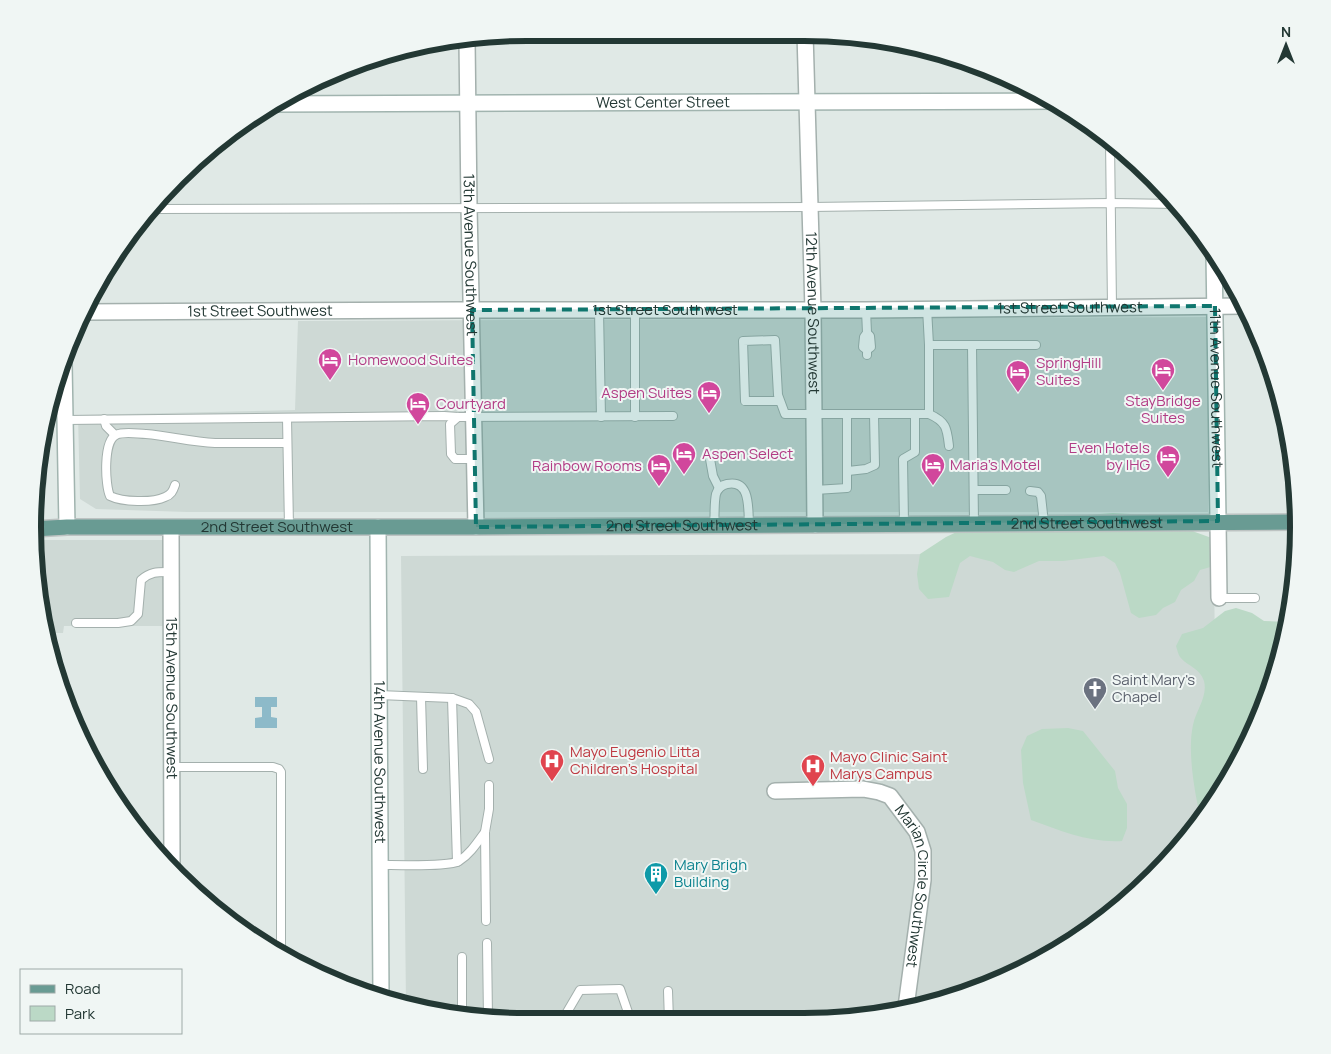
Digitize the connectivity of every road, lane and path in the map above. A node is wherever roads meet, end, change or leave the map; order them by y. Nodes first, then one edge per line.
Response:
1 (806, 41) edge
2 (467, 45) edge
3 (1038, 101) edge
4 (808, 102) junction
5 (288, 104) edge
6 (467, 104) junction
7 (1110, 150) edge
8 (1111, 202) junction
9 (1166, 204) edge
10 (469, 207) junction
11 (810, 207) junction
12 (160, 209) edge
13 (1214, 267) edge
14 (1215, 306) junction
15 (1237, 306) edge
16 (1112, 307) junction
17 (927, 308) junction
18 (472, 310) junction
19 (599, 310) junction
20 (635, 310) junction
21 (813, 310) junction
22 (866, 310) junction
23 (91, 312) edge
24 (929, 345) junction
25 (972, 345) junction
26 (1036, 345) dead end
27 (867, 352) dead end
28 (64, 380) edge
29 (779, 401) junction
30 (814, 414) junction
31 (848, 414) junction
32 (874, 414) junction
33 (915, 414) junction
34 (930, 414) junction
35 (673, 416) dead end
36 (458, 417) junction
37 (474, 417) junction
38 (601, 417) junction
39 (635, 417) junction
40 (286, 418) junction
41 (104, 419) junction
42 (65, 420) junction
43 (115, 435) junction
44 (287, 443) junction
45 (949, 446) dead end
46 (474, 459) junction
47 (710, 459) dead end
48 (848, 471) junction
49 (175, 485) dead end
50 (719, 488) junction
51 (815, 490) junction
52 (974, 490) junction
53 (1006, 490) dead end
54 (1030, 491) dead end
55 (41, 522) edge
56 (1044, 522) junction
57 (1218, 522) junction
58 (1290, 522) edge
59 (904, 523) junction
60 (974, 523) junction
61 (714, 525) junction
62 (749, 525) junction
63 (815, 525) junction
64 (67, 527) junction
65 (289, 527) junction
66 (378, 527) junction
67 (476, 527) junction
68 (170, 528) junction
69 (41, 529) edge
70 (171, 572) junction
71 (1219, 598) joint
72 (1255, 598) dead end
73 (76, 623) dead end
74 (379, 695) junction
75 (421, 697) junction
76 (452, 698) junction
77 (489, 760) dead end
78 (172, 767) junction
79 (423, 769) dead end
80 (489, 785) dead end
81 (775, 791) dead end
82 (485, 832) junction
83 (172, 857) edge
84 (456, 862) junction
85 (380, 865) junction
86 (486, 921) dead end
87 (487, 943) dead end
88 (281, 946) edge
89 (462, 957) dead end
90 (381, 990) edge
91 (668, 991) dead end
92 (907, 1001) edge
93 (462, 1009) edge
94 (488, 1011) edge
95 (566, 1013) edge
96 (628, 1013) edge
97 (669, 1013) edge

1 - 4 street, 12th Avenue Southwest
2 - 6 street, 13th Avenue Southwest
3 - 4 street, West Center Street
4 - 6 street, West Center Street
4 - 11 street, 12th Avenue Southwest
5 - 6 street, West Center Street
6 - 10 street, 13th Avenue Southwest
7 - 8 lane
8 - 9 lane
8 - 11 lane
8 - 16 lane
10 - 11 lane
10 - 12 lane
10 - 18 street, 13th Avenue Southwest
11 - 21 street, 12th Avenue Southwest
13 - 14 street, 11th Avenue Southwest
14 - 15 street, 1st Street Southwest
14 - 16 street, 1st Street Southwest
14 - 57 street, 11th Avenue Southwest
16 - 17 street, 1st Street Southwest
17 - 22 street, 1st Street Southwest
17 - 24 lane
18 - 19 street, 1st Street Southwest
18 - 23 street, 1st Street Southwest
18 - 37 street, 13th Avenue Southwest
19 - 20 street, 1st Street Southwest
19 - 38 lane
20 - 21 street, 1st Street Southwest
20 - 39 lane
21 - 22 street, 1st Street Southwest
21 - 30 street, 12th Avenue Southwest
22 - 27 lane
24 - 25 lane
24 - 34 lane
25 - 26 lane
25 - 52 lane
28 - 42 street
29 - 29 lane
29 - 30 lane
30 - 31 lane
30 - 51 street, 12th Avenue Southwest
31 - 32 lane
31 - 48 lane
32 - 33 lane
32 - 48 lane
33 - 34 lane
33 - 59 lane
34 - 45 lane
35 - 39 lane
36 - 37 lane
36 - 40 lane
36 - 46 lane
37 - 38 lane
37 - 46 street, 13th Avenue Southwest
38 - 39 lane
40 - 41 lane
40 - 44 lane
41 - 42 lane
41 - 43 lane
42 - 64 street
43 - 44 lane
43 - 49 lane
44 - 65 lane
46 - 67 street, 13th Avenue Southwest
47 - 50 lane
48 - 51 lane
50 - 61 lane
50 - 62 lane
51 - 63 street, 12th Avenue Southwest
52 - 53 lane
52 - 60 lane
54 - 56 lane
55 - 64 main road, 2nd Street Southwest
56 - 57 main road, 2nd Street Southwest
56 - 60 main road, 2nd Street Southwest
57 - 58 main road, 2nd Street Southwest
57 - 71 street, 11th Avenue Southwest
59 - 60 main road, 2nd Street Southwest
59 - 63 main road, 2nd Street Southwest
61 - 62 main road, 2nd Street Southwest
61 - 67 main road, 2nd Street Southwest
62 - 63 main road, 2nd Street Southwest
64 - 68 main road, 2nd Street Southwest
64 - 69 main road, 2nd Street Southwest
65 - 66 main road, 2nd Street Southwest
65 - 68 main road, 2nd Street Southwest
66 - 67 main road, 2nd Street Southwest
66 - 74 street, 14th Avenue Southwest
68 - 70 street, 15th Avenue Southwest
70 - 73 lane
70 - 78 street, 15th Avenue Southwest
71 - 72 lane
74 - 75 lane
74 - 85 street, 14th Avenue Southwest
75 - 76 lane
75 - 79 lane
76 - 77 lane
76 - 84 lane
78 - 83 street, 15th Avenue Southwest
78 - 88 lane
80 - 82 lane
81 - 92 street, Marian Circle Southwest
82 - 84 lane
82 - 86 lane
84 - 85 lane
85 - 90 street, 14th Avenue Southwest
87 - 94 lane
89 - 93 lane
91 - 97 lane
95 - 96 lane

